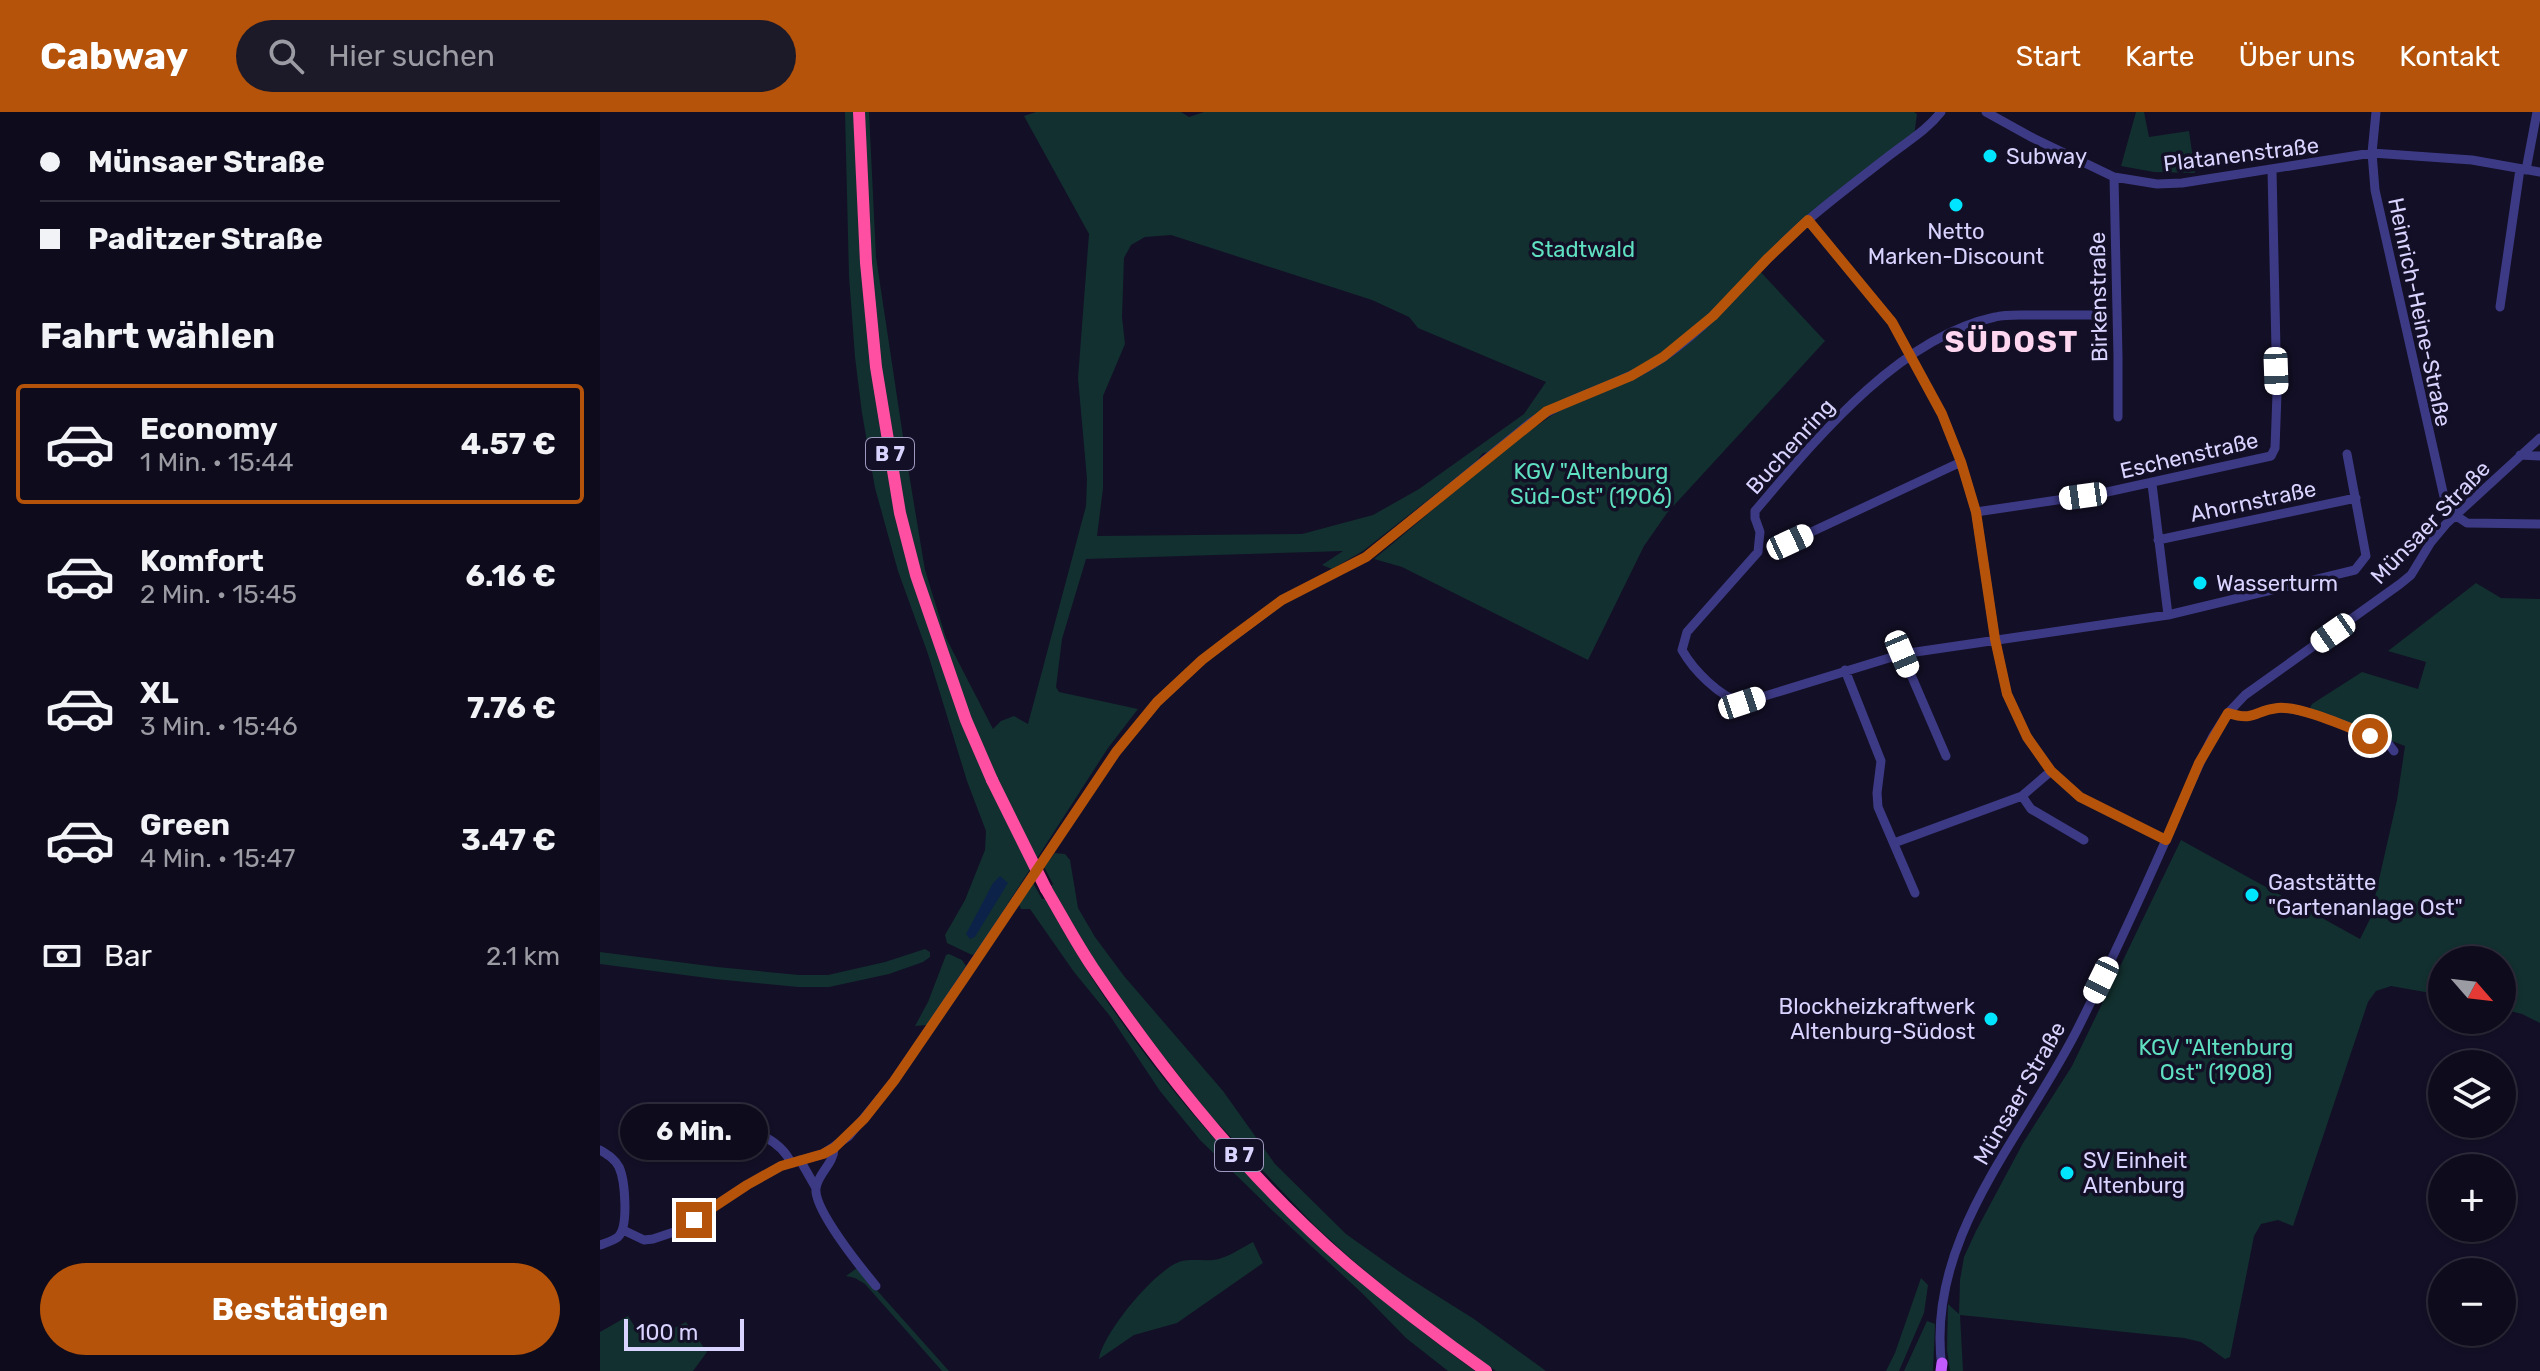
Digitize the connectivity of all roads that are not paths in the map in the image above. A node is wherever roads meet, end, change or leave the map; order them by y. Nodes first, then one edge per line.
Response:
1 (859, 112) edge
2 (1941, 112) edge
3 (1986, 112) edge
4 (2376, 112) edge
5 (2537, 112) edge
6 (2372, 153) junction
7 (2523, 169) junction
8 (2272, 170) junction
9 (2540, 172) edge
10 (2114, 177) junction
11 (1808, 220) junction
12 (2500, 307) dead end
13 (2099, 315) dead end
14 (1911, 353) junction
15 (2118, 417) dead end
16 (2540, 438) edge
17 (2347, 454) dead end
18 (2520, 455) junction
19 (2540, 456) edge
20 (1961, 462) junction
21 (2152, 484) junction
22 (2356, 498) junction
23 (1976, 512) junction
24 (2455, 515) junction
25 (2540, 524) edge
26 (2158, 540) junction
27 (1790, 542) dead end
28 (2168, 615) junction
29 (1995, 639) junction
30 (1902, 654) junction
31 (1845, 670) junction
32 (2228, 713) junction
33 (2394, 751) dead end
34 (1946, 756) dead end
35 (2051, 771) junction
36 (2022, 796) junction
37 (2084, 840) dead end
38 (2166, 840) junction
39 (1894, 843) junction
40 (1915, 893) dead end
41 (701, 1119) dead end
42 (834, 1148) junction
43 (600, 1150) edge
44 (796, 1162) junction
45 (816, 1188) junction
46 (623, 1230) junction
47 (600, 1245) edge
48 (876, 1286) dead end
49 (1942, 1368) edge
50 (1486, 1371) edge

1 - 50 highway, B 7, bridge
2 - 11 street
3 - 10 street, Platanenstraße
4 - 6 street, Heinrich-Heine-Straße
5 - 7 street
6 - 7 street, Platanenstraße
6 - 8 street, Platanenstraße
6 - 24 street, Heinrich-Heine-Straße
7 - 9 street, Platanenstraße
7 - 12 street
8 - 10 street, Platanenstraße
8 - 21 street, Eschenstraße
10 - 15 street, Birkenstraße
11 - 14 street
11 - 42 street
13 - 14 street, Birkenstraße
14 - 20 street
14 - 31 street, Buchenring
16 - 18 street, Münsaer Straße
17 - 22 street
18 - 19 street
18 - 24 street, Münsaer Straße
20 - 23 street
20 - 27 street
21 - 23 street, Eschenstraße
21 - 26 street
22 - 26 street, Ahornstraße
22 - 28 street
23 - 29 street
24 - 25 street
24 - 32 street, Münsaer Straße
26 - 28 street
28 - 29 street
29 - 30 street, Buchenring
29 - 35 street
30 - 31 street, Buchenring
30 - 34 street
31 - 39 street
32 - 33 street
32 - 38 street, Münsaer Straße
35 - 36 street
35 - 38 street
36 - 37 street
36 - 39 street
38 - 49 street, Münsaer Straße
39 - 40 street
41 - 44 street
42 - 44 street
42 - 45 street
43 - 46 street
44 - 45 street
44 - 46 street
45 - 48 street
46 - 47 street

